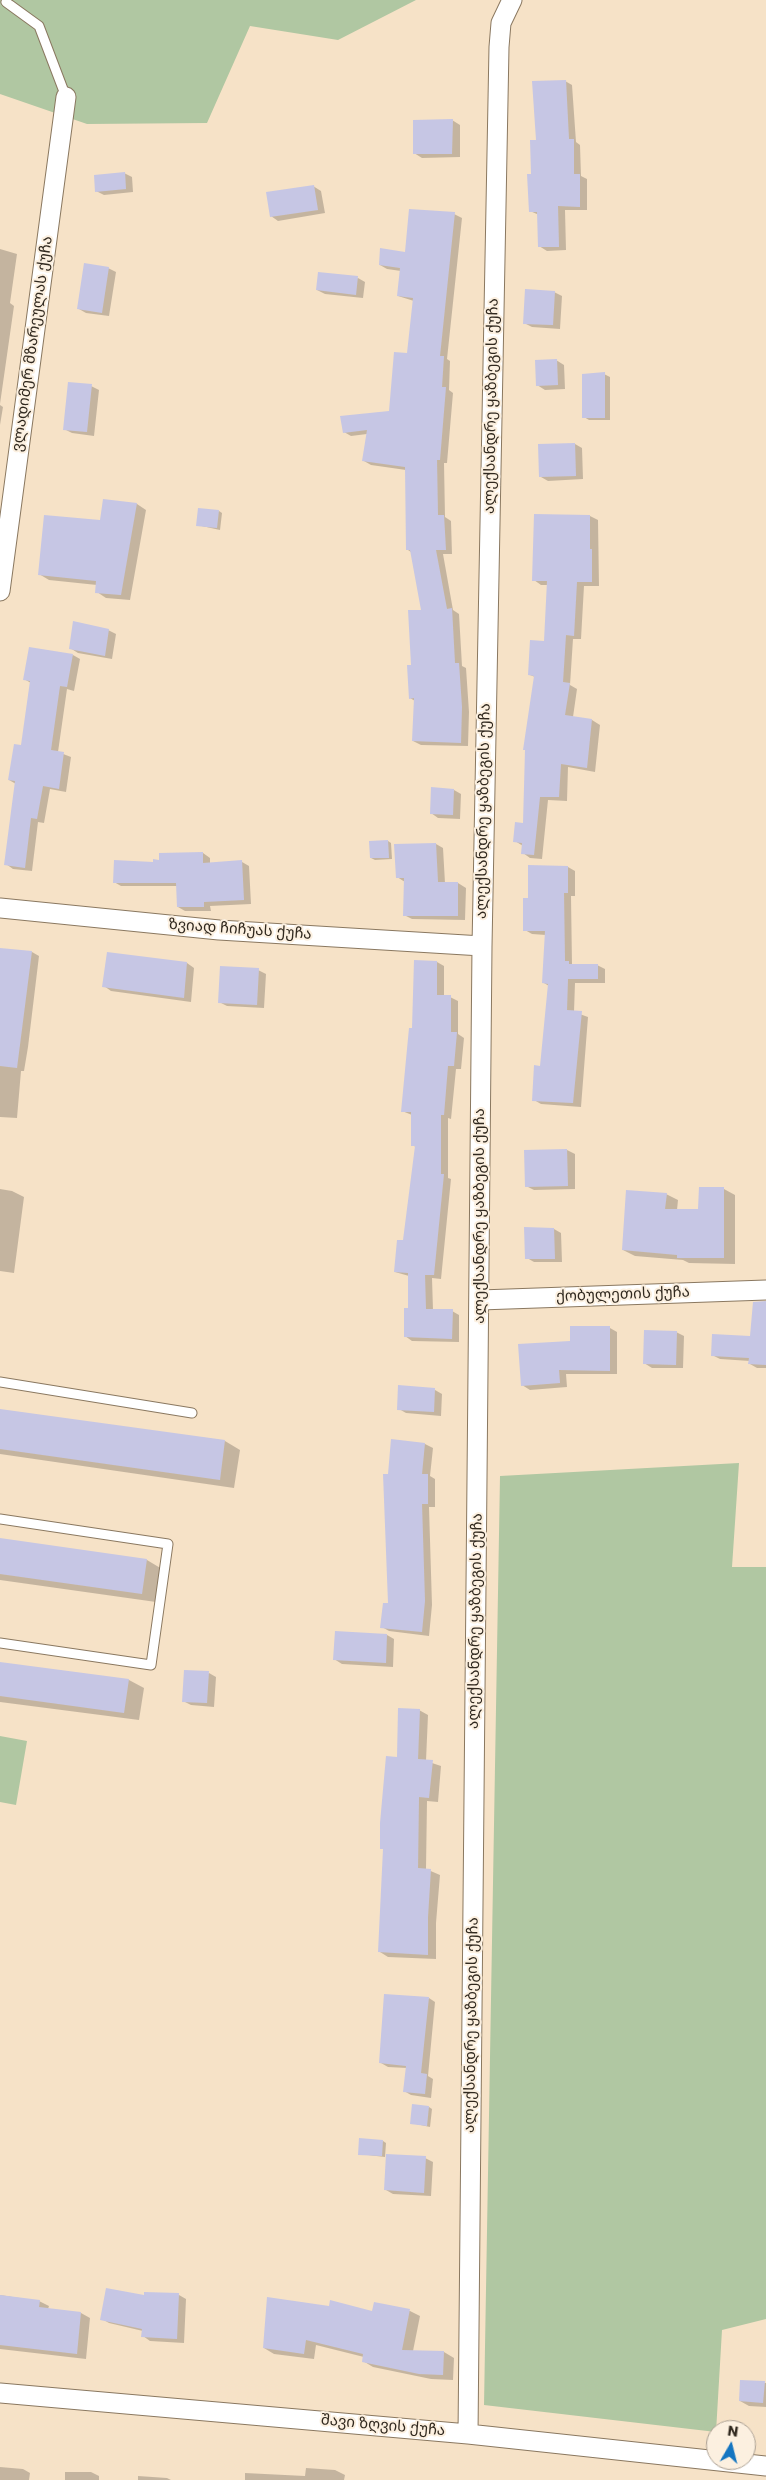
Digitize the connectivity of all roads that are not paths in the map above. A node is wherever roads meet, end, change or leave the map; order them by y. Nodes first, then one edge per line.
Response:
1 (6, 0) edge
2 (512, 0) edge
3 (66, 97) joint
4 (0, 591) edge
5 (0, 908) edge
6 (482, 946) junction
7 (766, 1290) edge
8 (480, 1300) junction
9 (0, 1382) edge
10 (192, 1413) dead end
11 (0, 1519) edge
12 (0, 1643) edge
13 (0, 2393) edge
14 (468, 2434) junction
15 (766, 2466) edge

1 - 3 lane
2 - 6 street, ალექსანდრე ყაზბეგის ქუჩა
3 - 4 street, ვლადიმერ მზარეულას ქუჩა
5 - 6 street, ზვიად ჩიჩუას ქუჩა
6 - 8 street, ალექსანდრე ყაზბეგის ქუჩა
7 - 8 street, ქობულეთის ქუჩა
8 - 14 street, ალექსანდრე ყაზბეგის ქუჩა
9 - 10 lane
11 - 12 lane
13 - 14 street, შავი ზღვის ქუჩა
14 - 15 street, შავი ზღვის ქუჩა

